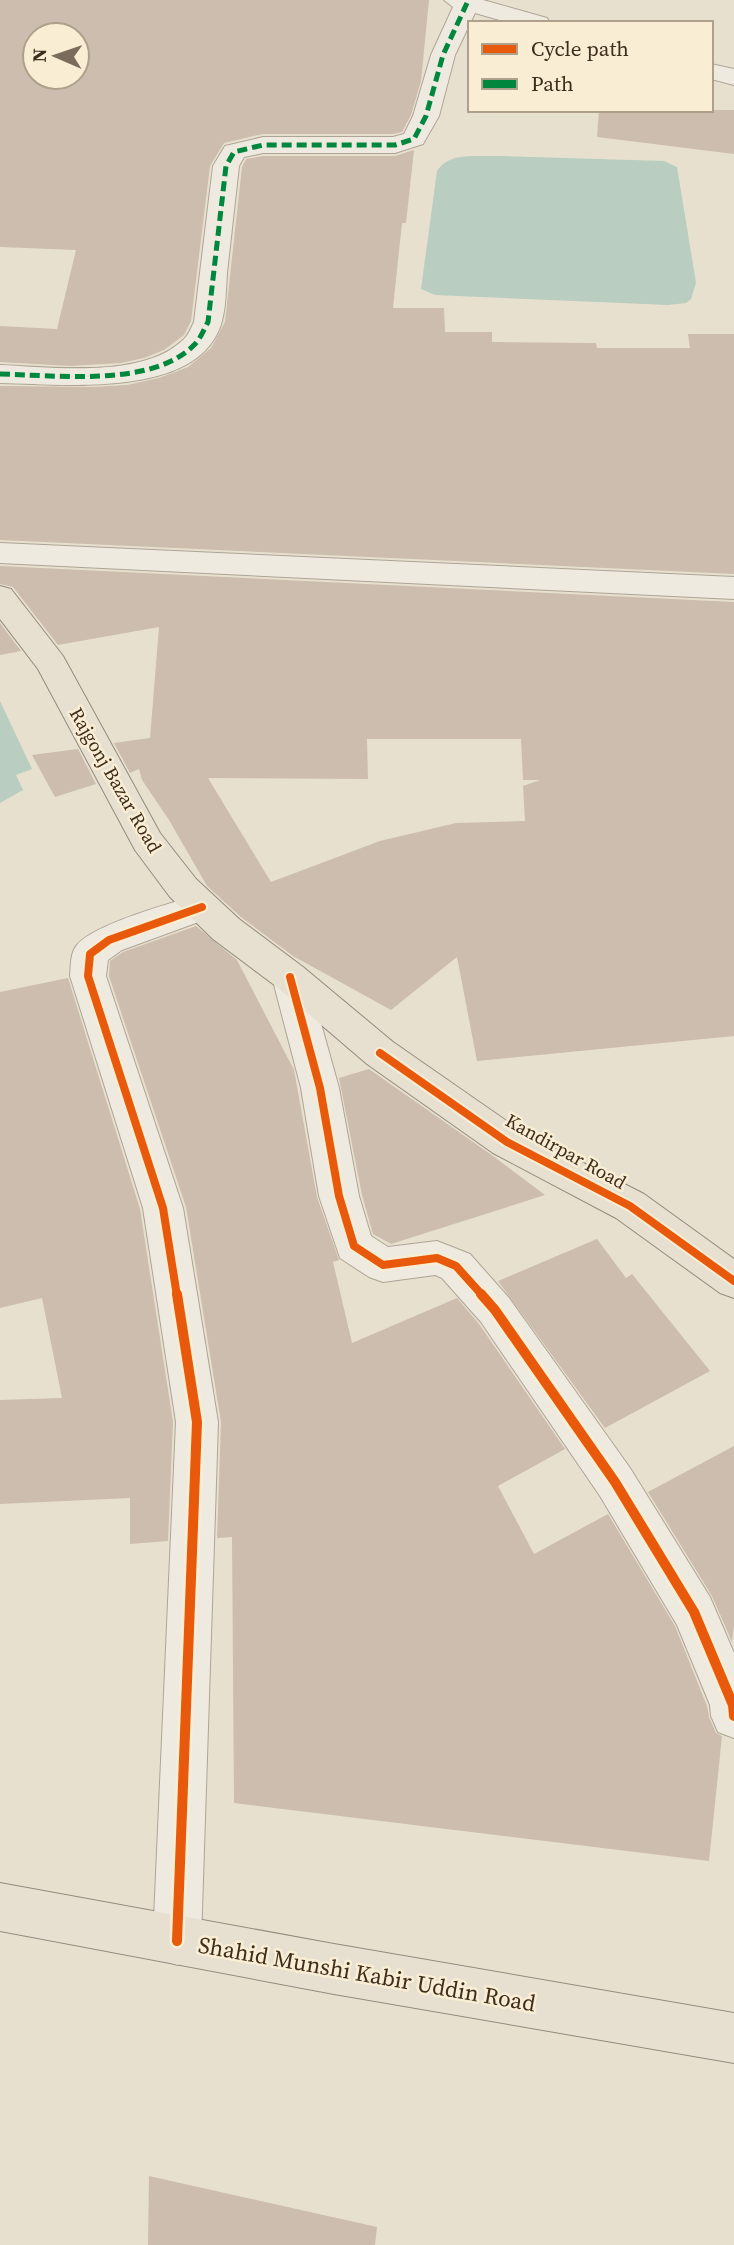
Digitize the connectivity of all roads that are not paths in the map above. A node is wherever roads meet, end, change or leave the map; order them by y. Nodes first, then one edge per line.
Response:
1 (461, 1) edge
2 (531, 21) edge
3 (713, 72) edge
4 (734, 77) edge
5 (0, 374) edge
6 (0, 553) edge
7 (734, 588) edge
8 (2, 602) edge
9 (202, 907) junction
10 (290, 977) junction
11 (380, 1054) joint
12 (734, 1281) edge
13 (734, 1716) edge
14 (0, 1907) edge
15 (177, 1941) junction
16 (734, 2038) edge

1 - 2 street
1 - 5 street
3 - 4 street
6 - 7 street
8 - 9 main road, Rajgonj Bazar Road
9 - 10 main road, Rajgonj Bazar Road
9 - 15 street
10 - 11 main road, Rajgonj Bazar Road
10 - 13 street
11 - 12 main road, Kandirpar Road
14 - 15 main road, Shahid Munshi Kabir Uddin Road
15 - 16 main road, Shahid Munshi Kabir Uddin Road

